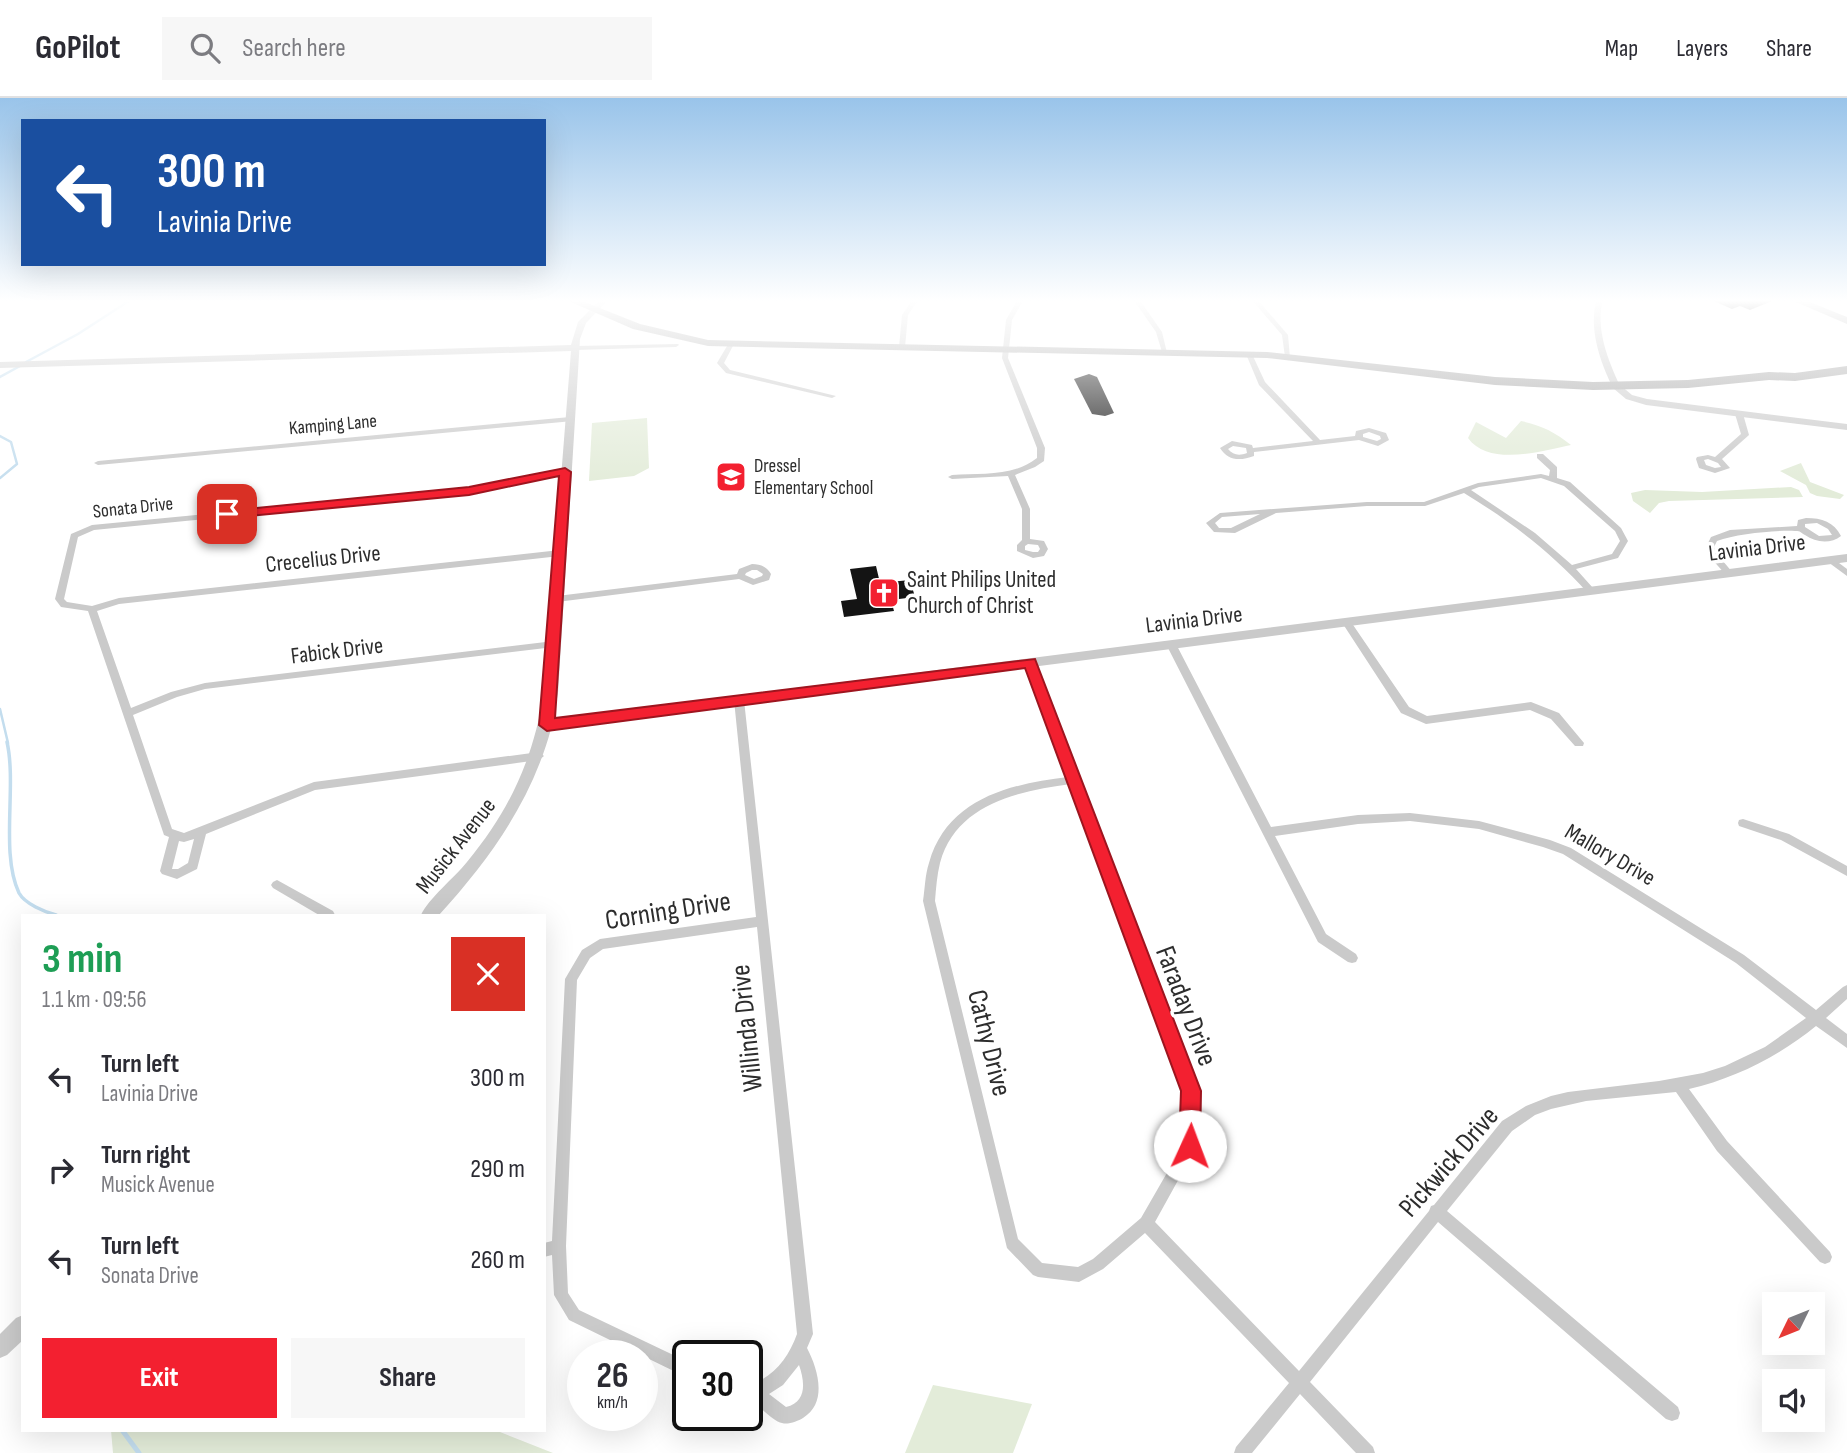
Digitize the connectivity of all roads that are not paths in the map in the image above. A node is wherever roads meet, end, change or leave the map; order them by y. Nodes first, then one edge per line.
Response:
1 (104, 362) edge
2 (574, 362) edge
3 (720, 362) edge
4 (1007, 362) edge
5 (1252, 362) edge
6 (1333, 362) edge
7 (1606, 362) edge
8 (1832, 362) edge
9 (5, 365) edge
10 (1847, 370) edge
11 (1769, 376) junction
12 (1616, 386) junction
13 (832, 396) dead end
14 (1739, 414) junction
15 (570, 419) junction
16 (1847, 427) edge
17 (1359, 438) dead end
18 (1317, 442) junction
19 (1252, 450) dead end
20 (1540, 456) dead end
21 (1717, 459) dead end
22 (98, 463) dead end
23 (565, 472) junction
24 (1010, 473) junction
25 (952, 477) dead end
26 (1553, 478) junction
27 (1465, 489) junction
28 (1275, 510) junction
29 (1801, 528) dead end
30 (1026, 541) dead end
31 (560, 553) junction
32 (1847, 558) edge
33 (1831, 559) junction
34 (1571, 568) junction
35 (1729, 573) junction
36 (1847, 573) edge
37 (740, 576) dead end
38 (1590, 590) junction
39 (557, 599) junction
40 (92, 609) junction
41 (1346, 621) junction
42 (554, 644) junction
43 (1171, 644) junction
44 (1030, 662) junction
45 (739, 700) junction
46 (128, 713) junction
47 (547, 725) junction
48 (1579, 743) dead end
49 (539, 756) junction
50 (1073, 780) junction
51 (1743, 823) dead end
52 (201, 832) junction
53 (1269, 832) junction
54 (180, 837) junction
55 (1847, 871) edge
56 (277, 884) dead end
57 (326, 914) edge
58 (430, 914) edge
59 (762, 921) junction
60 (1352, 958) dead end
61 (1847, 991) edge
62 (1817, 1018) junction
63 (1847, 1042) edge
64 (1679, 1085) junction
65 (1436, 1211) junction
66 (1146, 1223) junction
67 (552, 1248) edge
68 (1825, 1257) dead end
69 (21, 1327) edge
70 (0, 1348) edge
71 (800, 1350) junction
72 (672, 1362) edge
73 (1298, 1384) junction
74 (763, 1386) edge
75 (763, 1402) edge
76 (1672, 1413) dead end
77 (1242, 1453) edge
78 (1367, 1453) edge

1 - 9 street
2 - 15 street, Musick Avenue
3 - 13 street
4 - 24 street
5 - 18 street
6 - 12 main road
7 - 12 street
8 - 11 main road
10 - 11 main road
11 - 12 main road
12 - 14 street
14 - 16 street
14 - 21 street
15 - 22 street, Kamping Lane
15 - 23 street, Musick Avenue
17 - 18 street
18 - 19 street
20 - 26 street
23 - 31 street, Musick Avenue
23 - 40 street, Sonata Drive
24 - 25 street
24 - 30 street
26 - 27 street
26 - 34 street
27 - 28 street
27 - 34 street
28 - 28 street
29 - 35 street
31 - 39 street, Musick Avenue
31 - 40 street, Crecelius Drive
32 - 33 street, Lavinia Drive
33 - 35 street, Lavinia Drive
33 - 36 street
34 - 38 street
35 - 38 street, Lavinia Drive
37 - 39 street
38 - 41 street, Lavinia Drive
39 - 42 street, Musick Avenue
40 - 46 street
41 - 43 street, Lavinia Drive
41 - 48 street
42 - 46 street, Fabick Drive
42 - 47 street, Musick Avenue
43 - 44 street, Lavinia Drive
43 - 53 street
44 - 45 street, Lavinia Drive
44 - 50 street, Faraday Drive
45 - 47 street, Lavinia Drive
45 - 59 street, Willinda Drive
46 - 54 street
47 - 49 street, Musick Avenue
49 - 52 street
49 - 58 street, Musick Avenue
50 - 66 street, Faraday Drive
50 - 66 street, Cathy Drive
51 - 55 street
52 - 54 street
52 - 54 street
53 - 60 street
53 - 62 street, Mallory Drive
56 - 57 street
59 - 67 street, Corning Drive
59 - 71 street, Willinda Drive
61 - 62 street, Pickwick Drive
62 - 63 street, Mallory Drive
62 - 64 street, Pickwick Drive
64 - 65 street, Pickwick Drive
64 - 68 street
65 - 73 street, Pickwick Drive
65 - 76 street
66 - 73 street
67 - 72 street, Corning Drive
69 - 70 street
71 - 74 street, Willinda Drive
71 - 75 street, Willinda Drive
73 - 77 street, Pickwick Drive
73 - 78 street

